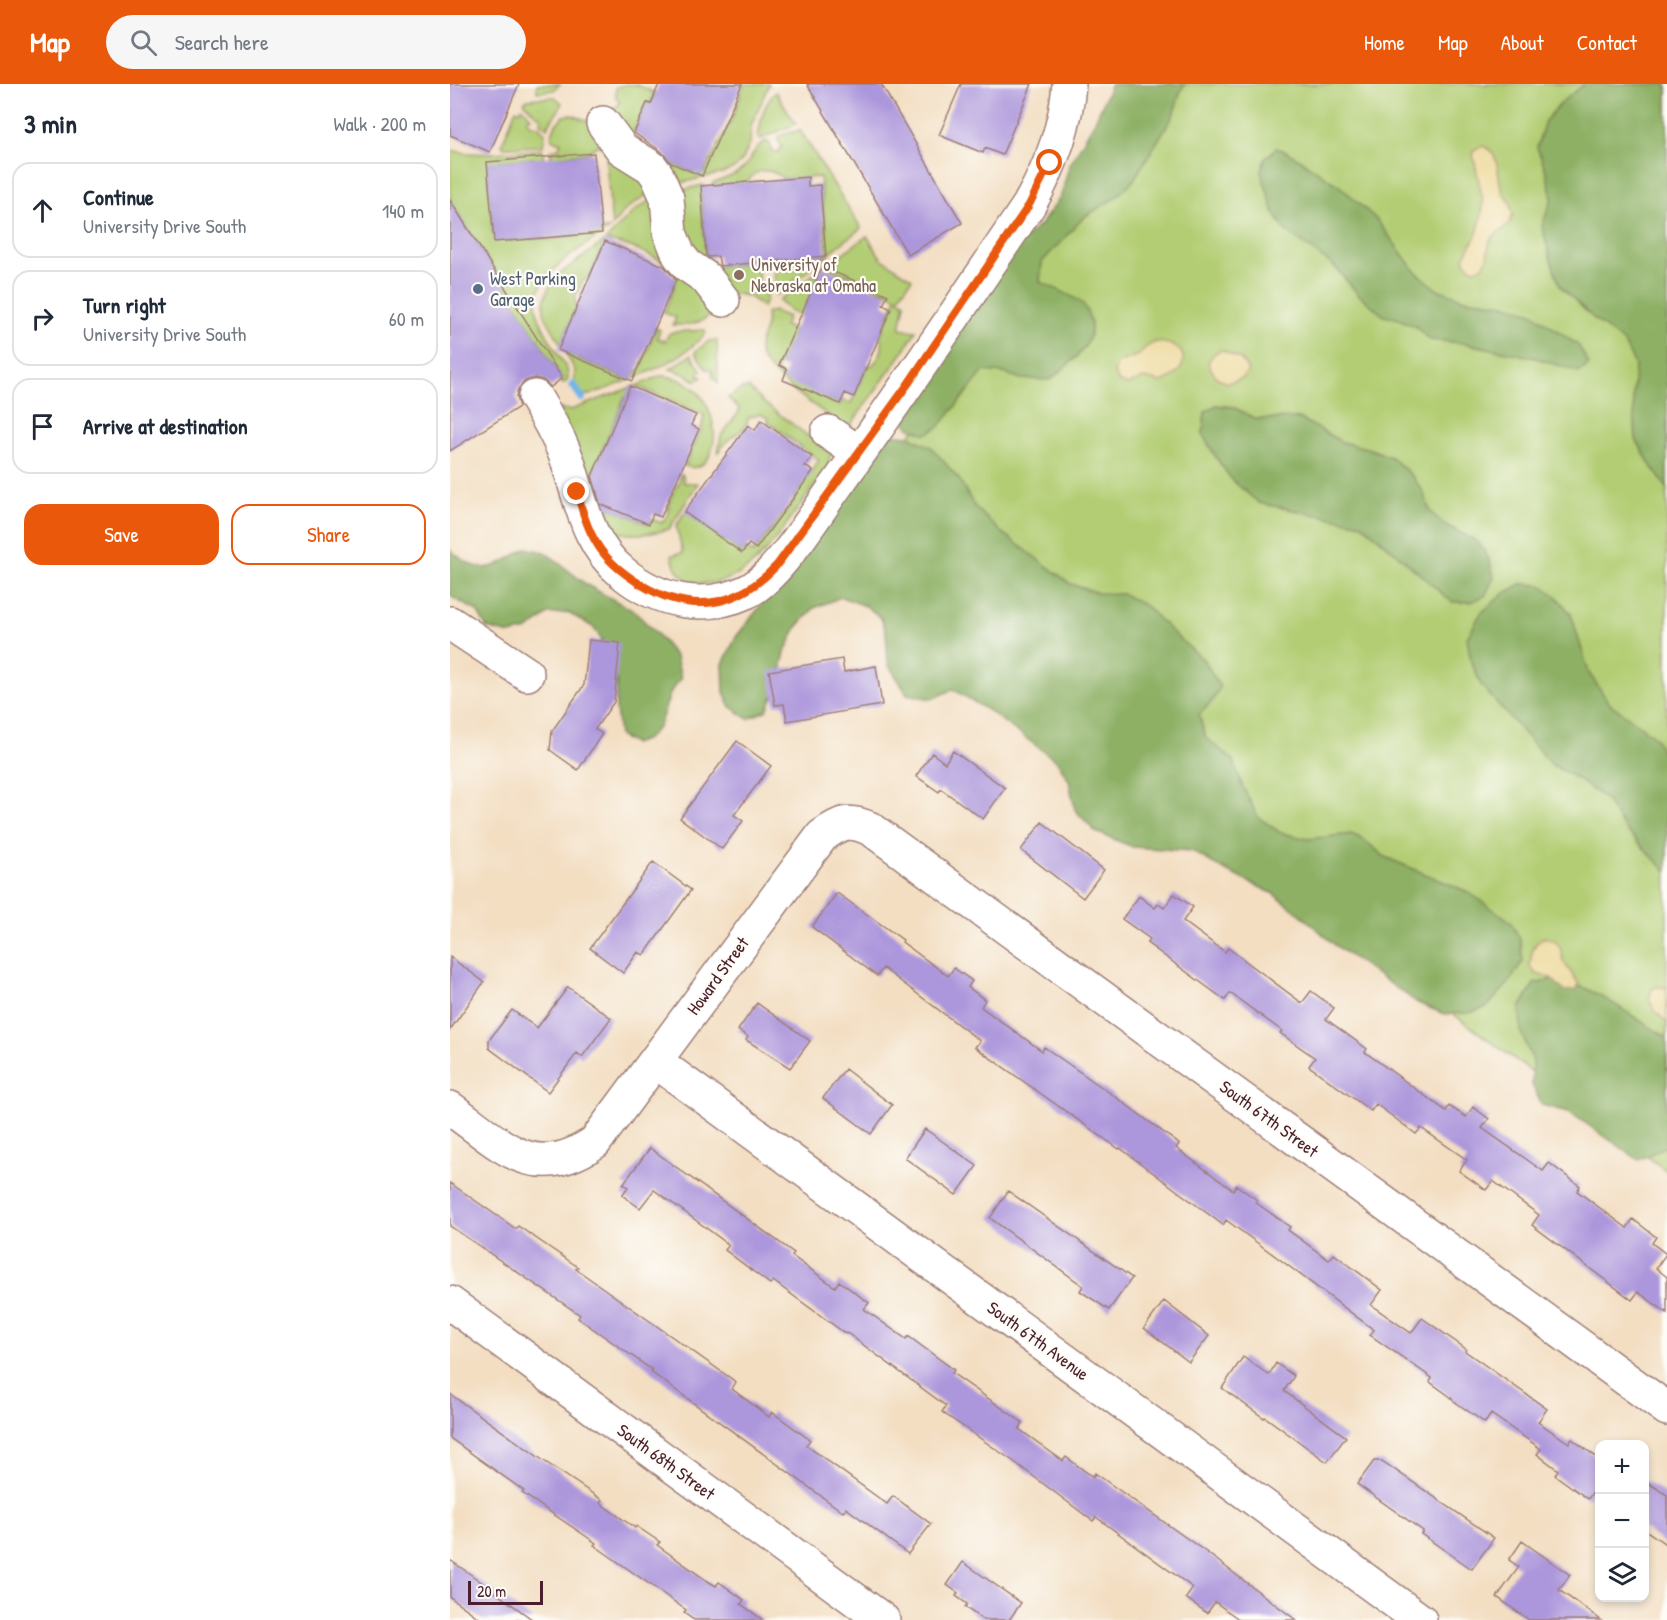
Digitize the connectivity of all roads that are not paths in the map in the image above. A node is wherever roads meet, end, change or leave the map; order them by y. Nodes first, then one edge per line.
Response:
1 (1069, 84) edge
2 (603, 123) dead end
3 (723, 300) dead end
4 (535, 397) dead end
5 (828, 432) dead end
6 (859, 453) junction
7 (450, 623) edge
8 (527, 674) dead end
9 (871, 829) joint
10 (655, 1061) junction
11 (450, 1108) edge
12 (450, 1303) edge
13 (1667, 1409) edge
14 (883, 1620) edge
15 (1420, 1620) edge

1 - 6 street
2 - 3 street
4 - 6 street
5 - 6 street
7 - 8 street
9 - 10 street, Howard Street
9 - 13 street, South 67th Street
10 - 11 street, Howard Street
10 - 15 street, South 67th Avenue
12 - 14 street, South 68th Street

